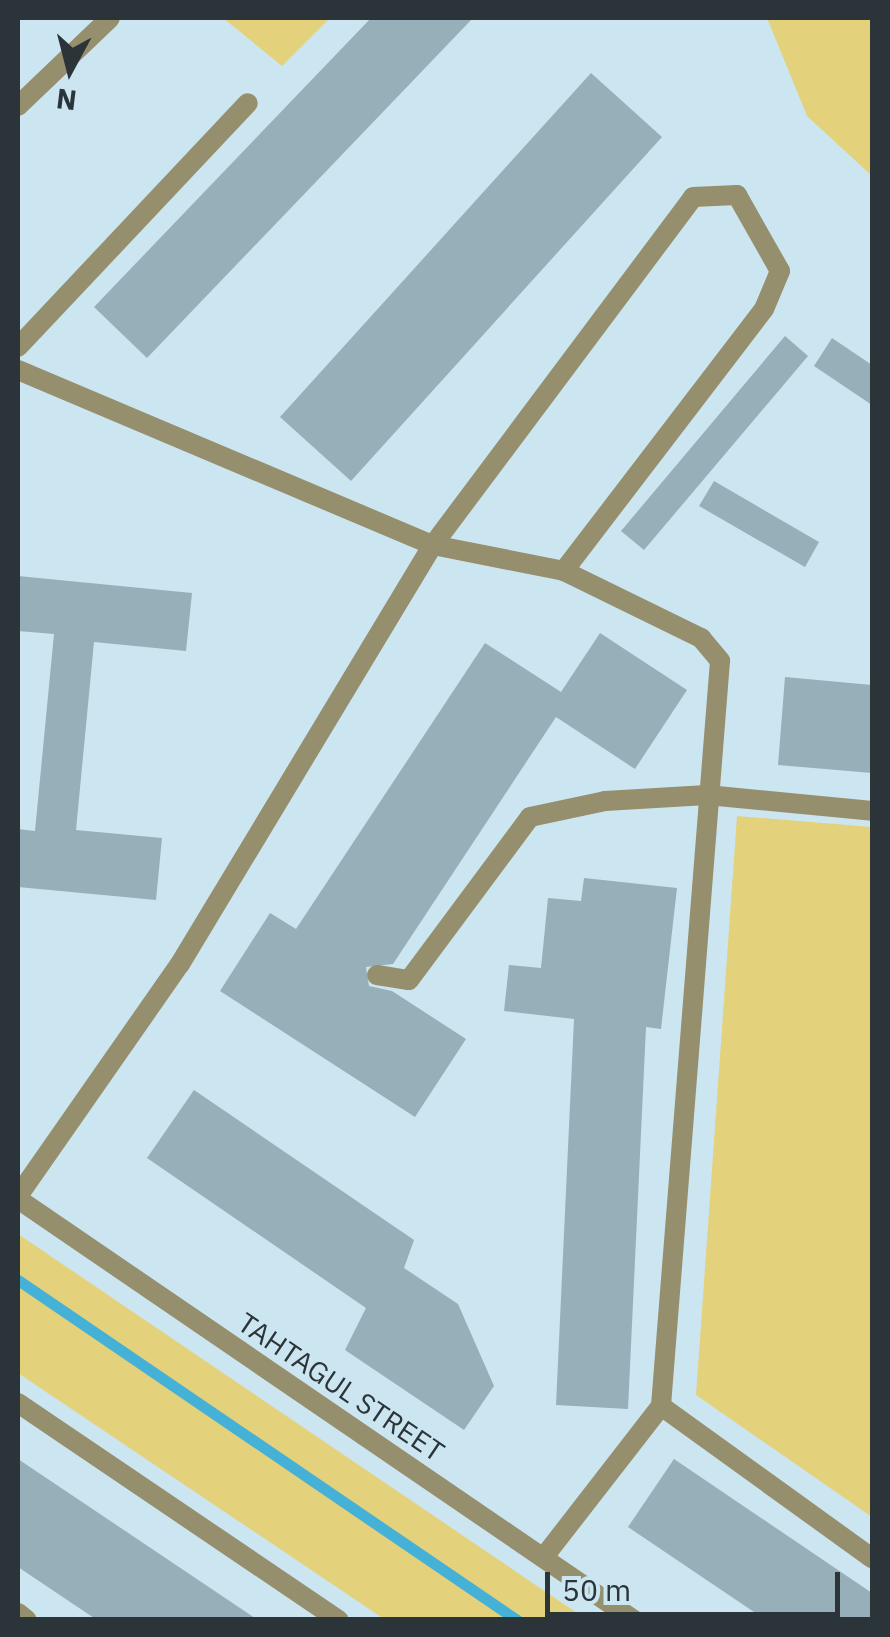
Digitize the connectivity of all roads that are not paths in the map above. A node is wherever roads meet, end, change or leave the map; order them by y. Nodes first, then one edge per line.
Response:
1 (110, 18) edge
2 (248, 103) dead end
3 (18, 106) edge
4 (18, 347) edge
5 (18, 370) edge
6 (433, 545) junction
7 (564, 571) junction
8 (707, 796) junction
9 (872, 811) edge
10 (377, 975) dead end
11 (18, 1198) edge
12 (18, 1403) edge
13 (660, 1406) junction
14 (543, 1558) junction
15 (872, 1558) edge
16 (18, 1613) edge
17 (28, 1620) edge
18 (338, 1620) edge
19 (634, 1620) edge

1 - 3 street
2 - 4 street
5 - 6 street
6 - 7 street
6 - 7 street
6 - 11 street
7 - 8 street
8 - 9 street
8 - 10 street
8 - 13 street
11 - 14 street, TAHTAGUL STREET
12 - 18 street
13 - 14 street
13 - 15 street
14 - 19 street, TAHTAGUL STREET
16 - 17 street

